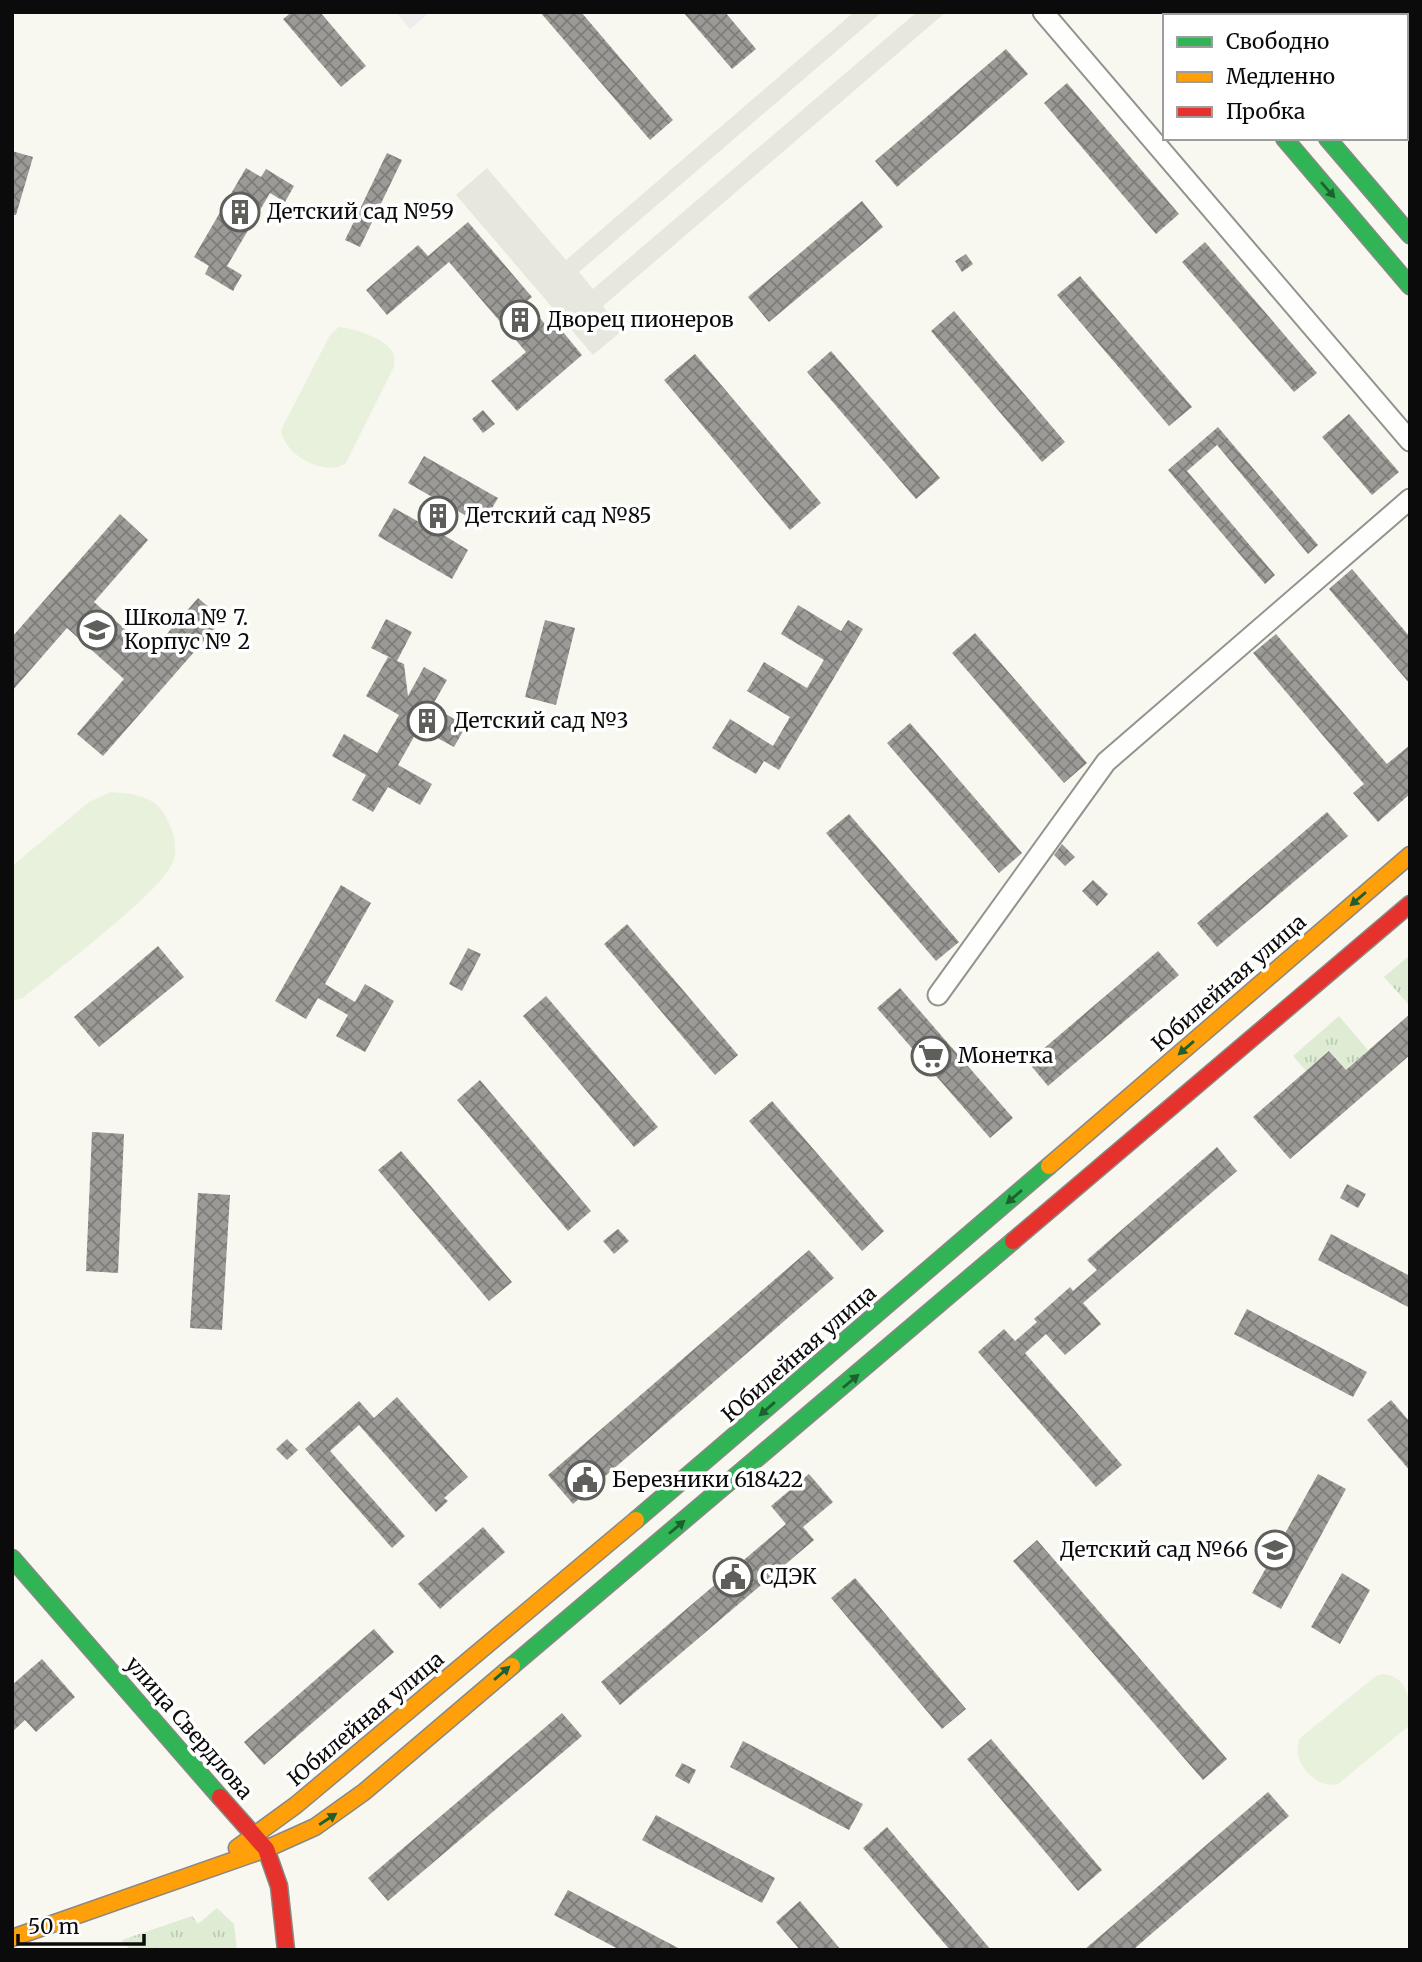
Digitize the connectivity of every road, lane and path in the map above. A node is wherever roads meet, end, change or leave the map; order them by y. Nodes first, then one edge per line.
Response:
1 (1043, 12) edge
2 (1286, 140) edge
3 (1329, 140) edge
4 (1410, 235) edge
5 (1410, 286) edge
6 (1410, 441) edge
7 (1410, 499) edge
8 (1410, 855) edge
9 (1410, 904) edge
10 (938, 995) dead end
11 (12, 1558) edge
12 (255, 1835) junction
13 (266, 1849) junction
14 (205, 1871) junction
15 (12, 1938) edge
16 (286, 1950) edge

1 - 6 street
2 -> 5 main road
3 - 4 main road
7 - 10 street
8 -> 12 main road, Юбилейная улица
13 -> 9 main road, Юбилейная улица
11 - 12 main road, улица Свердлова
12 - 13 main road, улица Свердлова
12 - 14 main road, Юбилейная улица
13 - 14 main road, Юбилейная улица
13 - 16 main road, улица Свердлова
14 - 15 main road, Юбилейная улица

